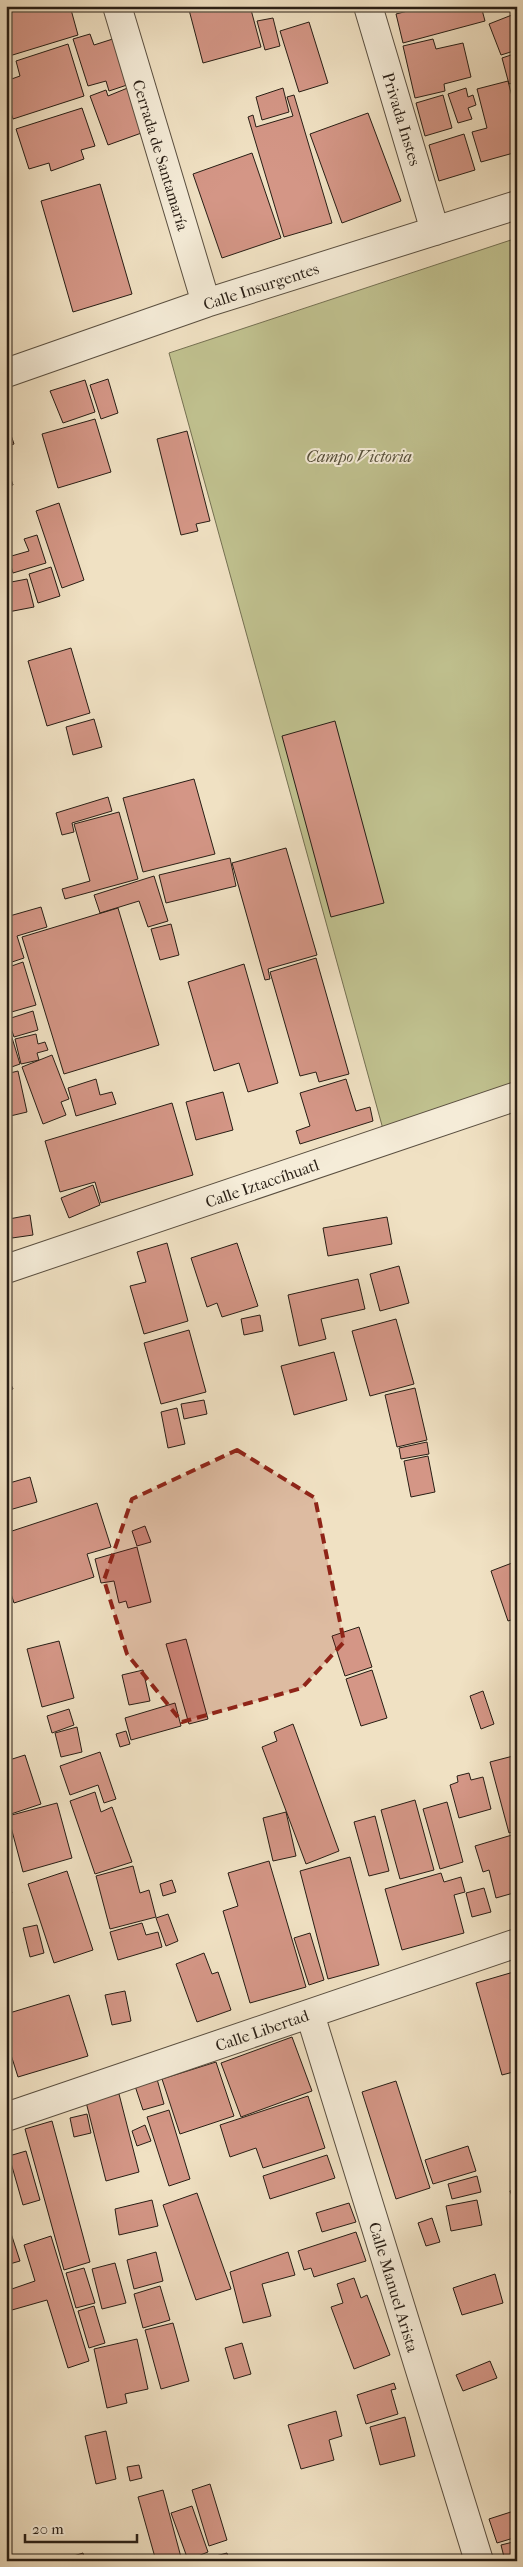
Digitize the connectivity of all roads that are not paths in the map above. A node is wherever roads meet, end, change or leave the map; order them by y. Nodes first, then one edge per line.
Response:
1 (117, 6) edge
2 (368, 6) edge
3 (517, 205) edge
4 (436, 231) junction
5 (206, 303) junction
6 (6, 372) edge
7 (517, 1096) edge
8 (6, 1269) edge
9 (517, 1943) edge
10 (310, 2014) junction
11 (6, 2117) edge
12 (479, 2561) edge

1 - 5 street, Cerrada de Santamaría
2 - 4 street, Privada Instes
3 - 4 street, Calle Insurgentes
4 - 5 street, Calle Insurgentes
5 - 6 street, Calle Insurgentes
7 - 8 street, Calle Iztaccíhuatl
9 - 10 street, Calle Libertad
10 - 11 street, Calle Libertad
10 - 12 street, Calle Manuel Arista

